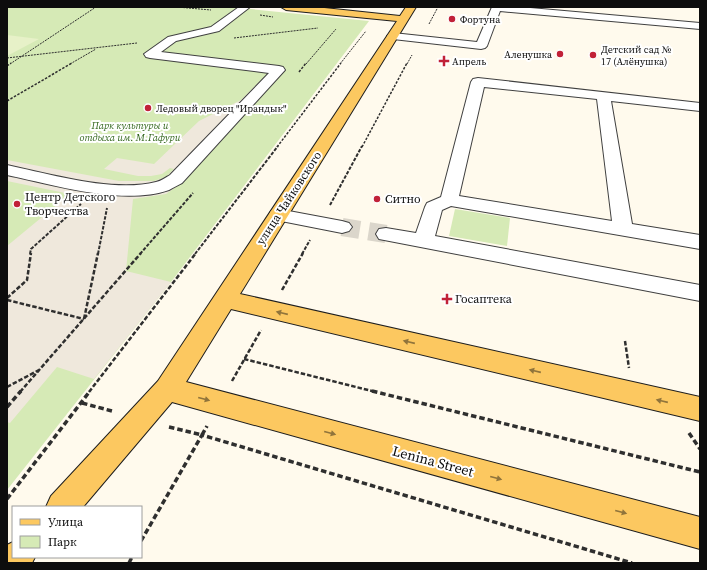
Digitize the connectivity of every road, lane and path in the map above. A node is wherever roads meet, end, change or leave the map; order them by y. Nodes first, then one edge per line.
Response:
1 (96, 7) edge
2 (245, 7) edge
3 (286, 7) edge
4 (438, 7) edge
5 (496, 7) edge
6 (408, 13) edge
7 (685, 13) dead end
8 (382, 16) junction
9 (697, 25) edge
10 (338, 26) dead end
11 (330, 27) dead end
12 (322, 28) dead end
13 (215, 29) junction
14 (393, 36) junction
15 (172, 39) junction
16 (421, 39) junction
17 (196, 42) junction
18 (98, 48) junction
19 (21, 56) junction
20 (175, 57) junction
21 (7, 58) edge
22 (7, 66) edge
23 (603, 96) junction
24 (7, 101) edge
25 (700, 107) edge
26 (7, 170) edge
27 (105, 189) junction
28 (449, 200) junction
29 (278, 216) junction
30 (320, 223) junction
31 (342, 227) tunnel mouth
32 (623, 228) junction
33 (386, 234) tunnel mouth
34 (424, 241) junction
35 (700, 242) edge
36 (126, 271) dead end
37 (700, 293) edge
38 (7, 299) edge
39 (224, 299) junction
40 (271, 310) junction
41 (84, 319) junction
42 (625, 341) dead end
43 (40, 370) junction
44 (629, 370) dead end
45 (7, 387) edge
46 (167, 389) junction
47 (7, 407) edge
48 (700, 409) edge
49 (700, 472) edge
50 (7, 500) edge
51 (63, 506) edge
52 (700, 533) edge
53 (142, 539) edge
54 (632, 563) edge

1 - 19 path
2 - 13 lane
3 - 8 main road
4 - 16 path
5 - 9 lane
5 - 16 lane
6 - 8 main road
6 - 14 main road, улица Чайковского
7 - 9 lane
8 - 50 path
10 - 11 path
12 - 17 path
13 - 15 lane
13 - 17 lane
14 - 16 lane
14 - 29 main road, улица Чайковского
15 - 18 path
15 - 20 lane
16 - 30 path
17 - 20 lane
18 - 19 path
18 - 24 path
19 - 21 path
19 - 22 path
20 - 27 lane
23 - 25 lane
23 - 28 lane
23 - 32 lane
26 - 27 lane
27 - 38 path
27 - 41 path
28 - 32 lane
28 - 34 lane
29 - 30 lane
29 - 39 main road, улица Чайковского
30 - 31 lane
30 - 40 path
32 - 35 lane
33 - 34 lane
34 - 37 lane
36 - 41 path
38 - 41 path
39 - 40 main road
39 - 46 main road, улица Чайковского
48 -> 40 main road
40 - 49 path
41 - 43 path
42 - 44 path
43 - 45 path
43 - 47 path
46 - 51 main road, улица Чайковского
46 -> 52 main road, Lenina Street
53 - 54 path

